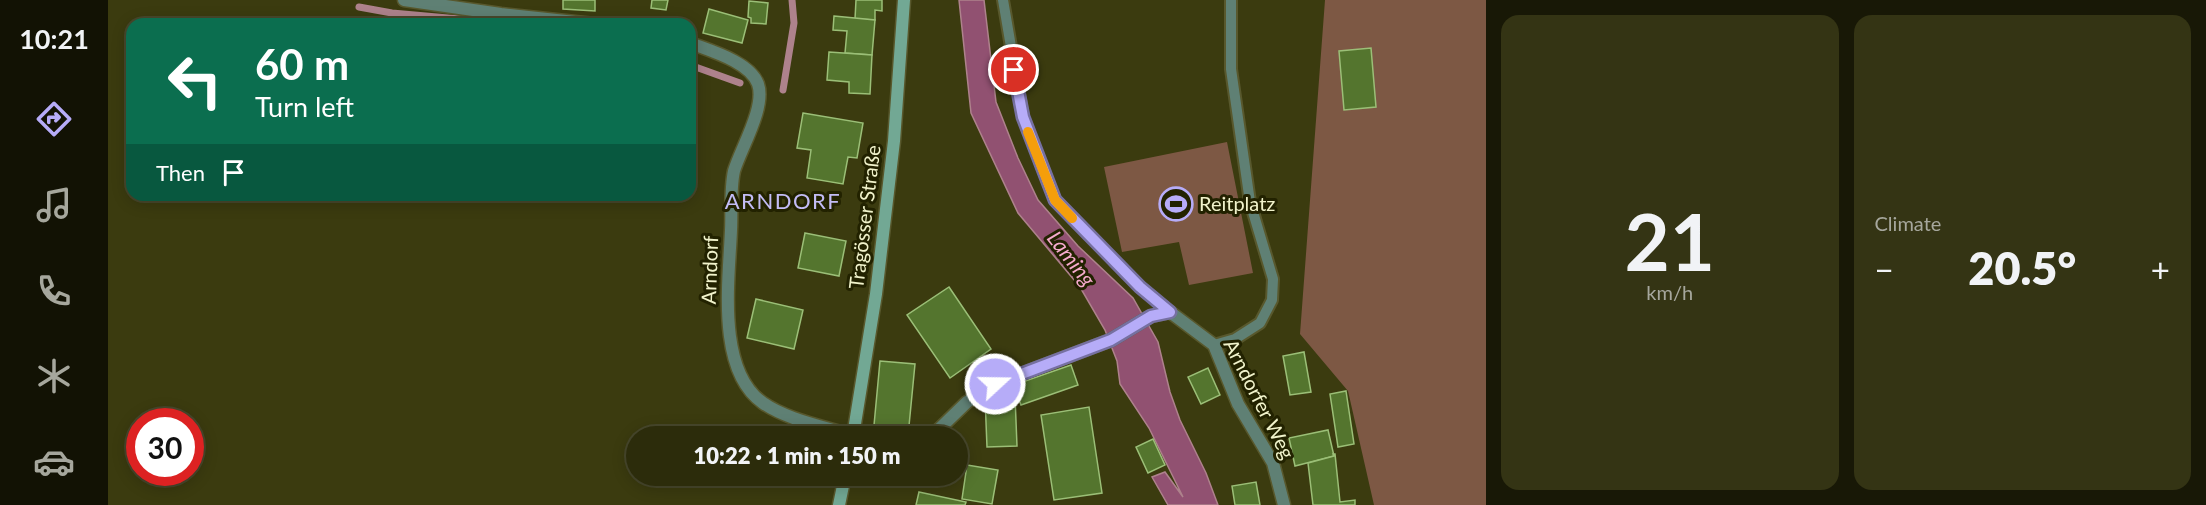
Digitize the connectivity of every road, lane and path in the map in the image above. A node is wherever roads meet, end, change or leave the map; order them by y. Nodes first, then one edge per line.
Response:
1 (404, 0) edge
2 (904, 0) edge
3 (1003, 0) edge
4 (1231, 0) edge
5 (538, 18) edge
6 (696, 46) edge
7 (1170, 312) junction
8 (1214, 345) junction
9 (822, 426) edge
10 (855, 426) edge
11 (942, 426) edge
12 (843, 486) edge
13 (839, 505) edge
14 (1284, 505) edge

1 - 5 street
2 - 10 main road, Tragösser Straße
3 - 7 lane
4 - 8 lane
6 - 9 street, Arndorf
7 - 8 street, Arndorfer Weg
7 - 11 street
8 - 14 street, Arndorfer Weg
12 - 13 main road

